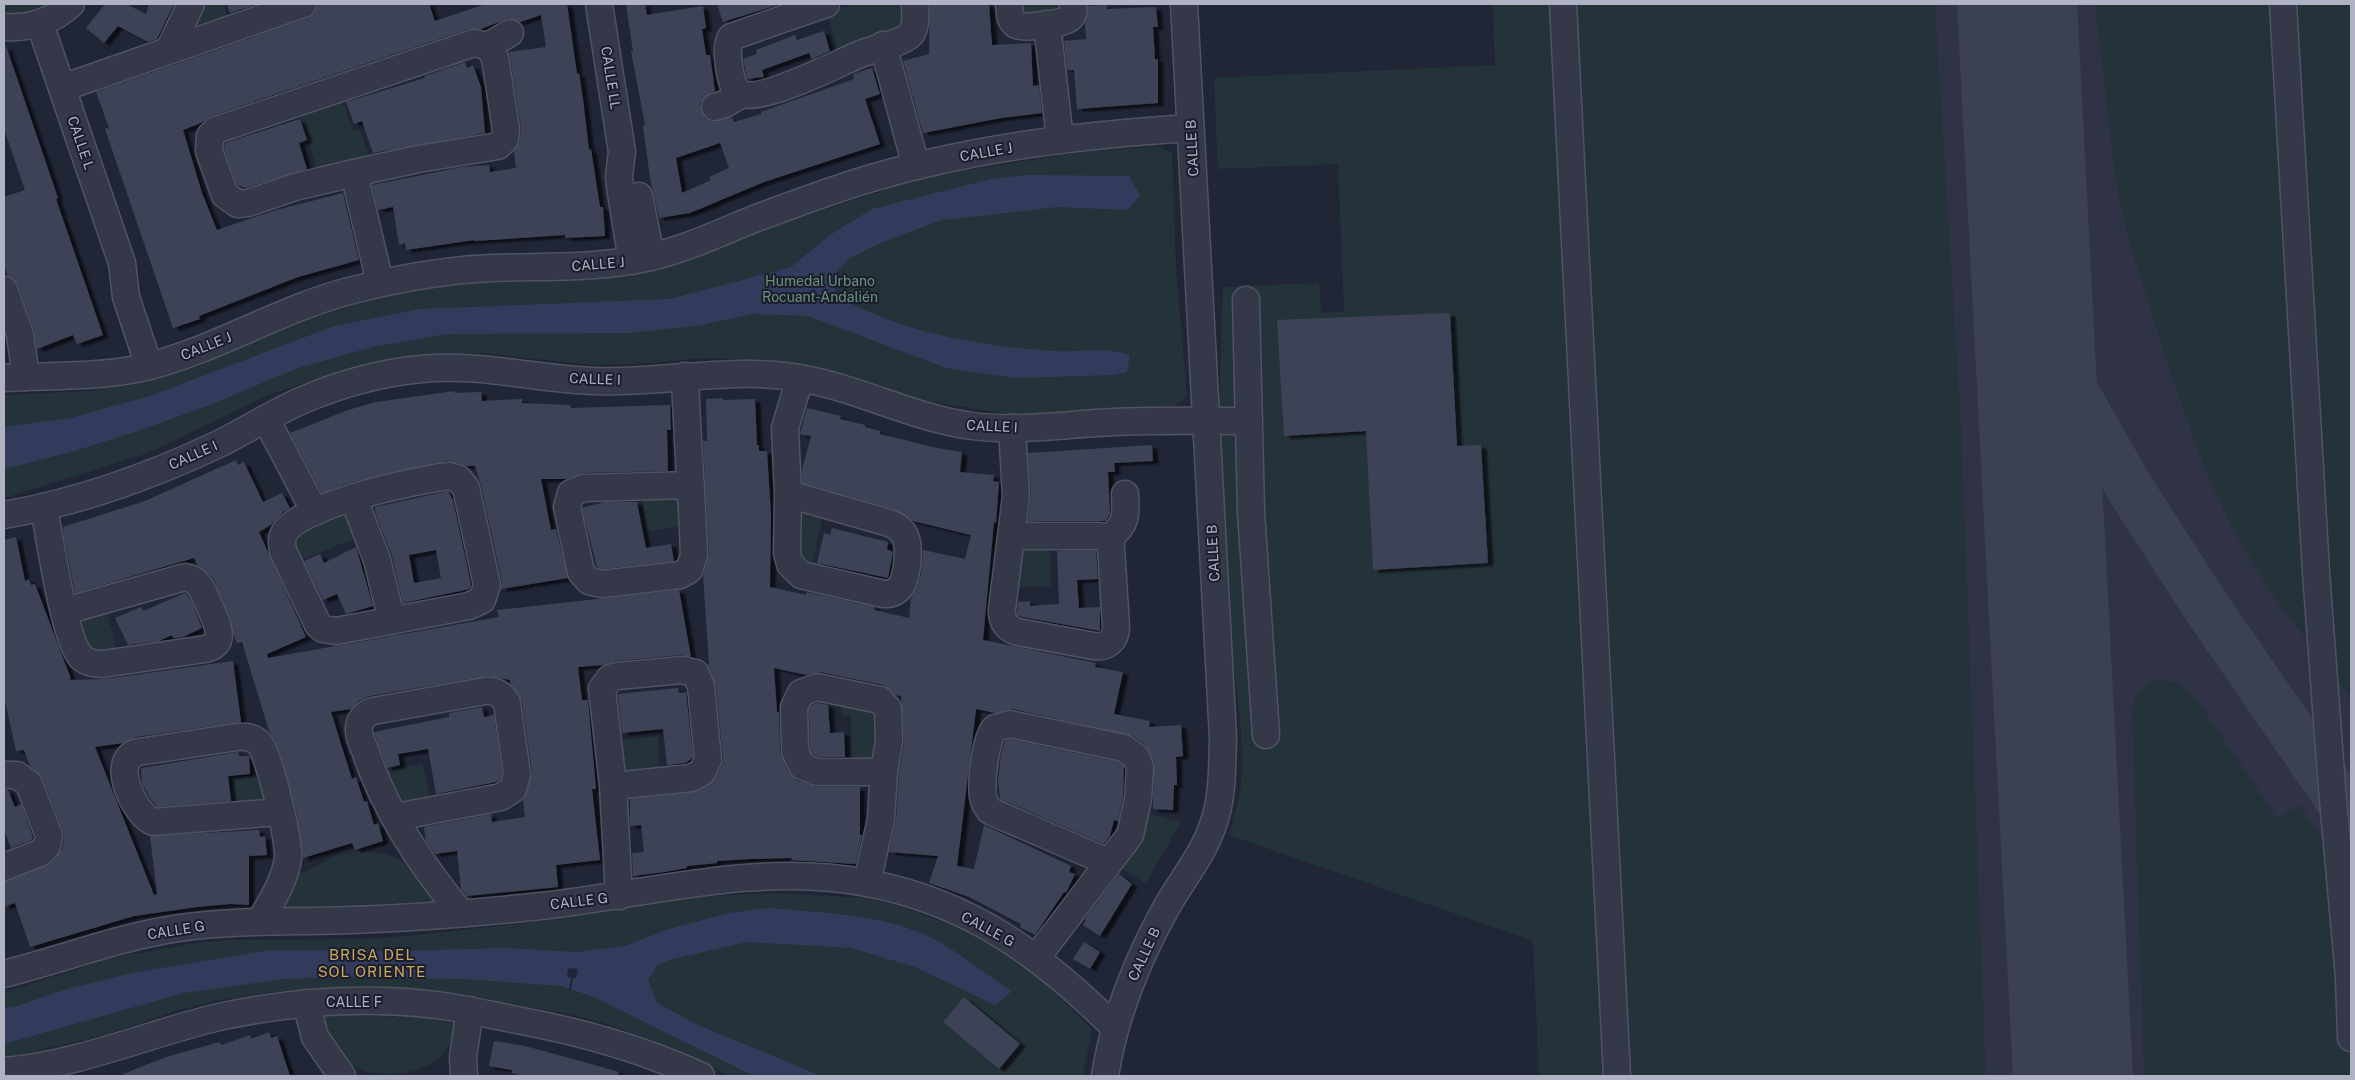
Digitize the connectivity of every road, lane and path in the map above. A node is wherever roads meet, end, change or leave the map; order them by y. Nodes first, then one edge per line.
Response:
1 (71, 4) edge
2 (191, 4) edge
3 (303, 4) edge
4 (599, 4) edge
5 (826, 4) edge
6 (915, 4) edge
7 (1009, 4) edge
8 (1074, 4) edge
9 (1184, 4) edge
10 (1563, 4) edge
11 (2283, 4) edge
12 (40, 24) junction
13 (1047, 24) junction
14 (4, 27) edge
15 (510, 33) dead end
16 (488, 46) junction
17 (883, 46) junction
18 (169, 50) junction
19 (62, 88) junction
20 (740, 95) junction
21 (715, 107) dead end
22 (1190, 128) junction
23 (1060, 140) junction
24 (916, 166) junction
25 (354, 173) junction
26 (642, 259) junction
27 (380, 283) junction
28 (4, 290) edge
29 (1246, 300) dead end
30 (157, 364) junction
31 (684, 376) junction
32 (15, 377) edge
33 (800, 378) junction
34 (266, 419) junction
35 (1206, 421) junction
36 (1249, 421) junction
37 (1012, 428) junction
38 (691, 484) junction
39 (788, 494) junction
40 (1125, 494) dead end
41 (353, 497) junction
42 (44, 507) junction
43 (315, 512) junction
44 (4, 515) edge
45 (1012, 536) junction
46 (1108, 539) junction
47 (64, 611) junction
48 (392, 621) junction
49 (1266, 735) dead end
50 (884, 772) dead end
51 (4, 775) edge
52 (613, 786) junction
53 (280, 812) junction
54 (396, 817) junction
55 (1108, 862) junction
56 (4, 867) edge
57 (867, 883) junction
58 (620, 896) junction
59 (461, 913) junction
60 (260, 921) junction
61 (1037, 957) junction
62 (4, 972) edge
63 (306, 1003) junction
64 (470, 1010) junction
65 (1115, 1028) junction
66 (2351, 1038) edge
67 (88, 1066) edge
68 (4, 1072) edge
69 (342, 1076) edge
70 (464, 1076) edge
71 (702, 1076) edge
72 (1105, 1076) edge
73 (1617, 1076) edge

1 - 12 street
2 - 18 street
3 - 18 street
4 - 26 street, CALLE LL
5 - 20 street
6 - 17 street
7 - 13 street
8 - 13 street
9 - 22 street, CALLE B
10 - 73 street
11 - 66 street
12 - 14 street
12 - 19 street, CALLE L
13 - 23 street
15 - 16 street
16 - 25 street
16 - 25 street
17 - 20 street
17 - 24 street
18 - 19 street
19 - 30 street, CALLE L
20 - 21 street
22 - 23 street, CALLE J
22 - 35 street, CALLE B
23 - 24 street, CALLE J
24 - 26 street, CALLE J
25 - 27 street
26 - 27 street, CALLE J
27 - 30 street, CALLE J
28 - 32 street
29 - 36 street
30 - 32 street, CALLE J
31 - 33 street, CALLE I
31 - 34 street, CALLE I
31 - 38 street
33 - 37 street, CALLE I
33 - 39 street
34 - 42 street, CALLE I
34 - 43 street
35 - 36 street, CALLE I
35 - 37 street, CALLE I
35 - 65 street, CALLE B
36 - 49 street
37 - 45 street
38 - 38 street
39 - 39 street
40 - 46 street
41 - 43 street
41 - 48 street
41 - 48 street
42 - 44 street, CALLE I
42 - 47 street
43 - 48 street
45 - 46 street
45 - 46 street
47 - 47 street
50 - 57 street
51 - 56 street
52 - 52 street
52 - 58 street
53 - 53 street
53 - 60 street
54 - 54 street
54 - 59 street
55 - 55 street
55 - 61 street
57 - 58 street, CALLE G
57 - 61 street, CALLE G
58 - 59 street, CALLE G
59 - 60 street, CALLE G
60 - 62 street, CALLE G
61 - 65 street, CALLE G
63 - 64 street, CALLE F
63 - 67 street, CALLE F
63 - 69 street
64 - 70 street
64 - 71 street, CALLE F
65 - 72 street, CALLE B
67 - 68 street, CALLE F

